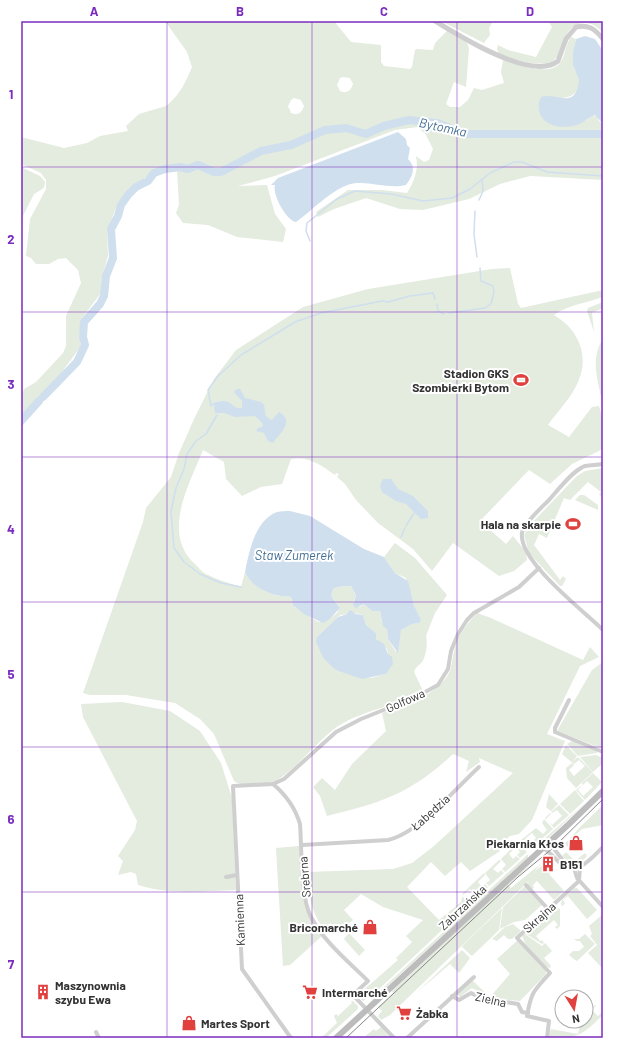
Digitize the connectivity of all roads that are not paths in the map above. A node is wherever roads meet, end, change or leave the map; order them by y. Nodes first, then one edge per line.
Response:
1 (435, 21) edge
2 (603, 38) edge
3 (603, 464) edge
4 (539, 568) junction
5 (603, 630) edge
6 (569, 700) dead end
7 (603, 752) edge
8 (479, 767) dead end
9 (273, 784) junction
10 (233, 786) joint
11 (603, 791) edge
12 (549, 842) junction
13 (302, 845) junction
14 (543, 848) junction
15 (603, 848) edge
16 (567, 866) junction
17 (580, 867) junction
18 (574, 868) junction
19 (237, 875) junction
20 (226, 877) dead end
21 (580, 881) junction
22 (526, 885) dead end
23 (603, 907) edge
24 (548, 909) junction
25 (474, 977) dead end
26 (452, 996) junction
27 (367, 1010) junction
28 (528, 1013) junction
29 (96, 1032) dead end
30 (99, 1038) edge
31 (291, 1038) edge
32 (336, 1038) edge
33 (394, 1038) edge
34 (407, 1038) edge
35 (547, 1038) edge

1 - 2 street
3 - 4 street
4 - 5 street
4 - 9 street, Golfowa
6 - 7 street
8 - 13 street, Łabędzia
9 - 10 street, Golfowa
9 - 13 street, Srebrna
10 - 19 street, Kamienna
11 - 12 main road, Zabrzańska
12 - 14 main road, Zabrzańska
12 - 16 street
13 - 27 street, Srebrna
14 - 16 street
14 - 27 main road, Zabrzańska
15 - 17 street
16 - 18 street
17 - 18 street
17 - 21 street
18 - 21 street
19 - 20 street
19 - 31 street, Kamienna
21 - 23 street
21 - 24 street, Skrajna
22 - 24 street
24 - 28 street, Skrajna
25 - 26 street
26 - 28 street, Zielna
26 - 34 street
27 - 32 main road, Zabrzańska
27 - 33 street
28 - 35 street
29 - 30 street

